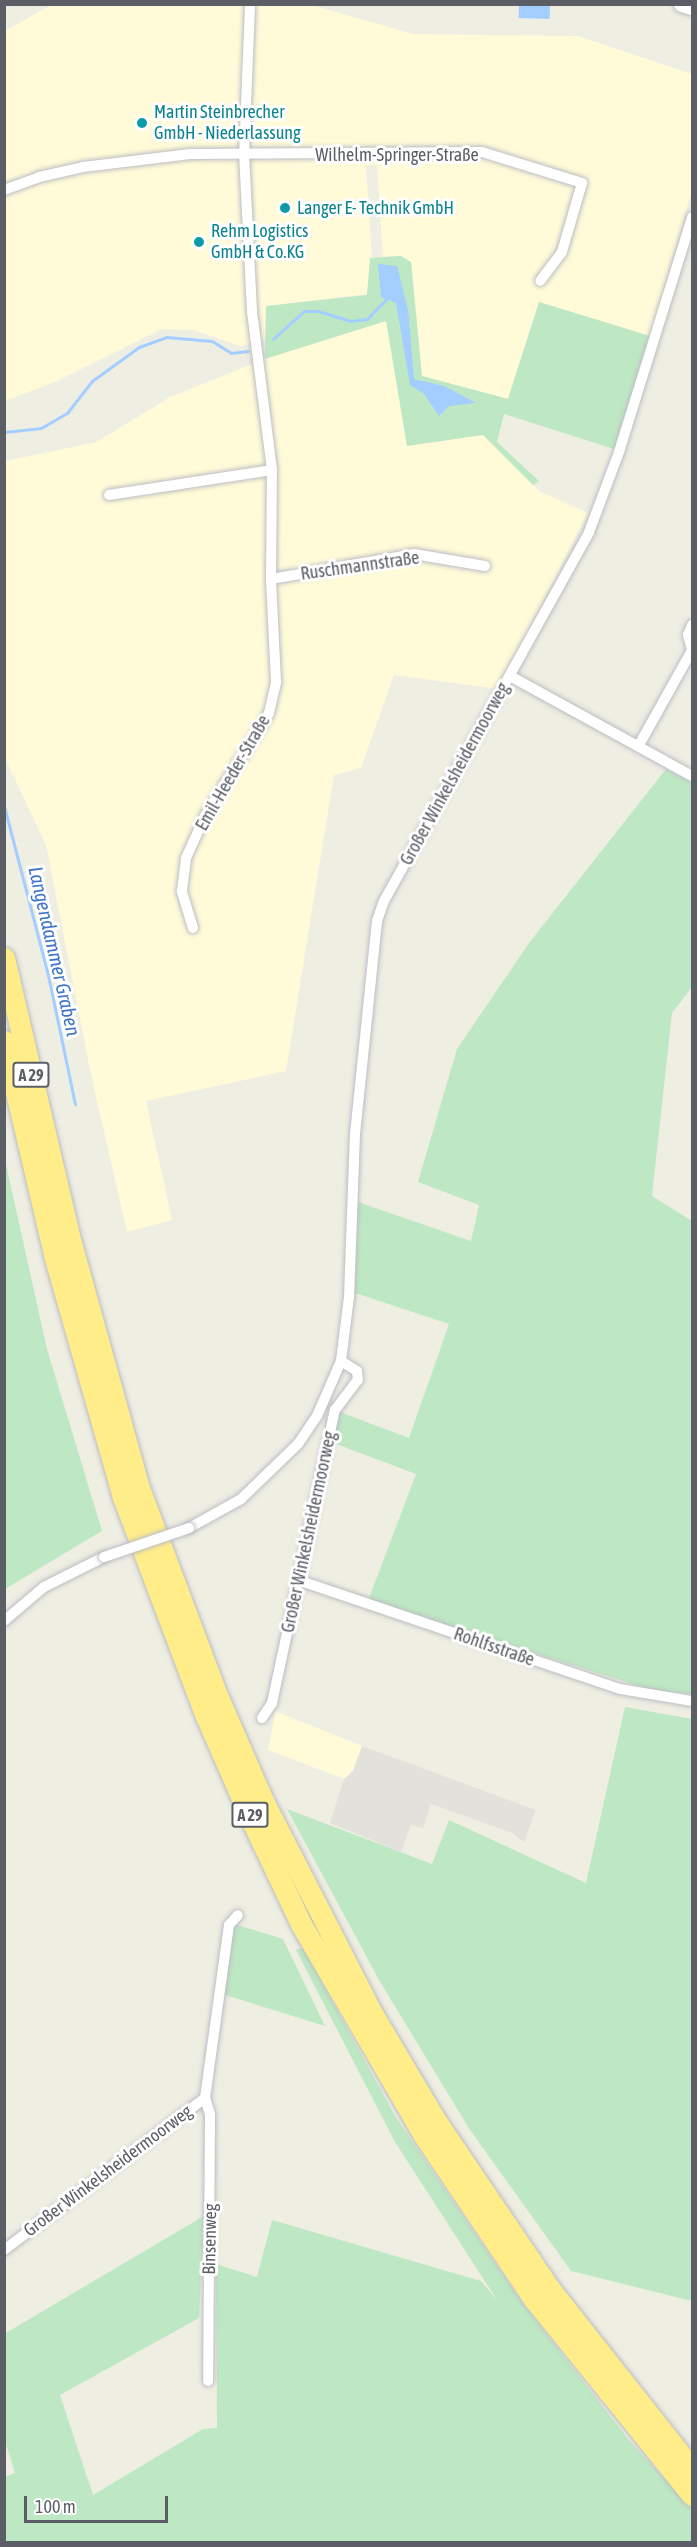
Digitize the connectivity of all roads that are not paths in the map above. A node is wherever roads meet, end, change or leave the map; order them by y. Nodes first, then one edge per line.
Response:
1 (250, 4) edge
2 (682, 4) edge
3 (693, 7) edge
4 (244, 155) junction
5 (4, 190) edge
6 (693, 217) edge
7 (540, 281) dead end
8 (272, 470) junction
9 (109, 495) dead end
10 (485, 566) dead end
11 (270, 579) junction
12 (693, 625) edge
13 (692, 650) edge
14 (510, 676) junction
15 (639, 745) junction
16 (693, 776) edge
17 (193, 928) dead end
18 (4, 958) edge
19 (4, 1041) edge
20 (341, 1360) junction
21 (298, 1580) junction
22 (4, 1621) edge
23 (693, 1701) edge
24 (262, 1718) dead end
25 (238, 1915) dead end
26 (205, 2098) junction
27 (4, 2250) edge
28 (208, 2381) dead end
29 (693, 2469) edge
30 (693, 2495) edge

1 - 4 street, Emil-Heeder-Straße
2 - 3 street
4 - 5 street
4 - 7 street, Wilhelm-Springer-Straße
4 - 8 street, Emil-Heeder-Straße
6 - 14 street, Großer Winkelsheidermoorweg
8 - 9 street
8 - 11 street, Emil-Heeder-Straße
10 - 11 street, Ruschmannstraße
11 - 17 street, Emil-Heeder-Straße
12 - 13 street
13 - 15 street
14 - 15 street
14 - 20 street, Großer Winkelsheidermoorweg
15 - 16 street
18 - 29 highway, A 29
19 - 30 highway, A 29
20 - 21 street, Großer Winkelsheidermoorweg
20 - 22 street, Großer Winkelsheidermoorweg, bridge
21 - 23 street, Rohlfsstraße
21 - 24 street, Großer Winkelsheidermoorweg
25 - 26 street, Großer Winkelsheidermoorweg
26 - 27 street, Großer Winkelsheidermoorweg
26 - 28 street, Binsenweg

